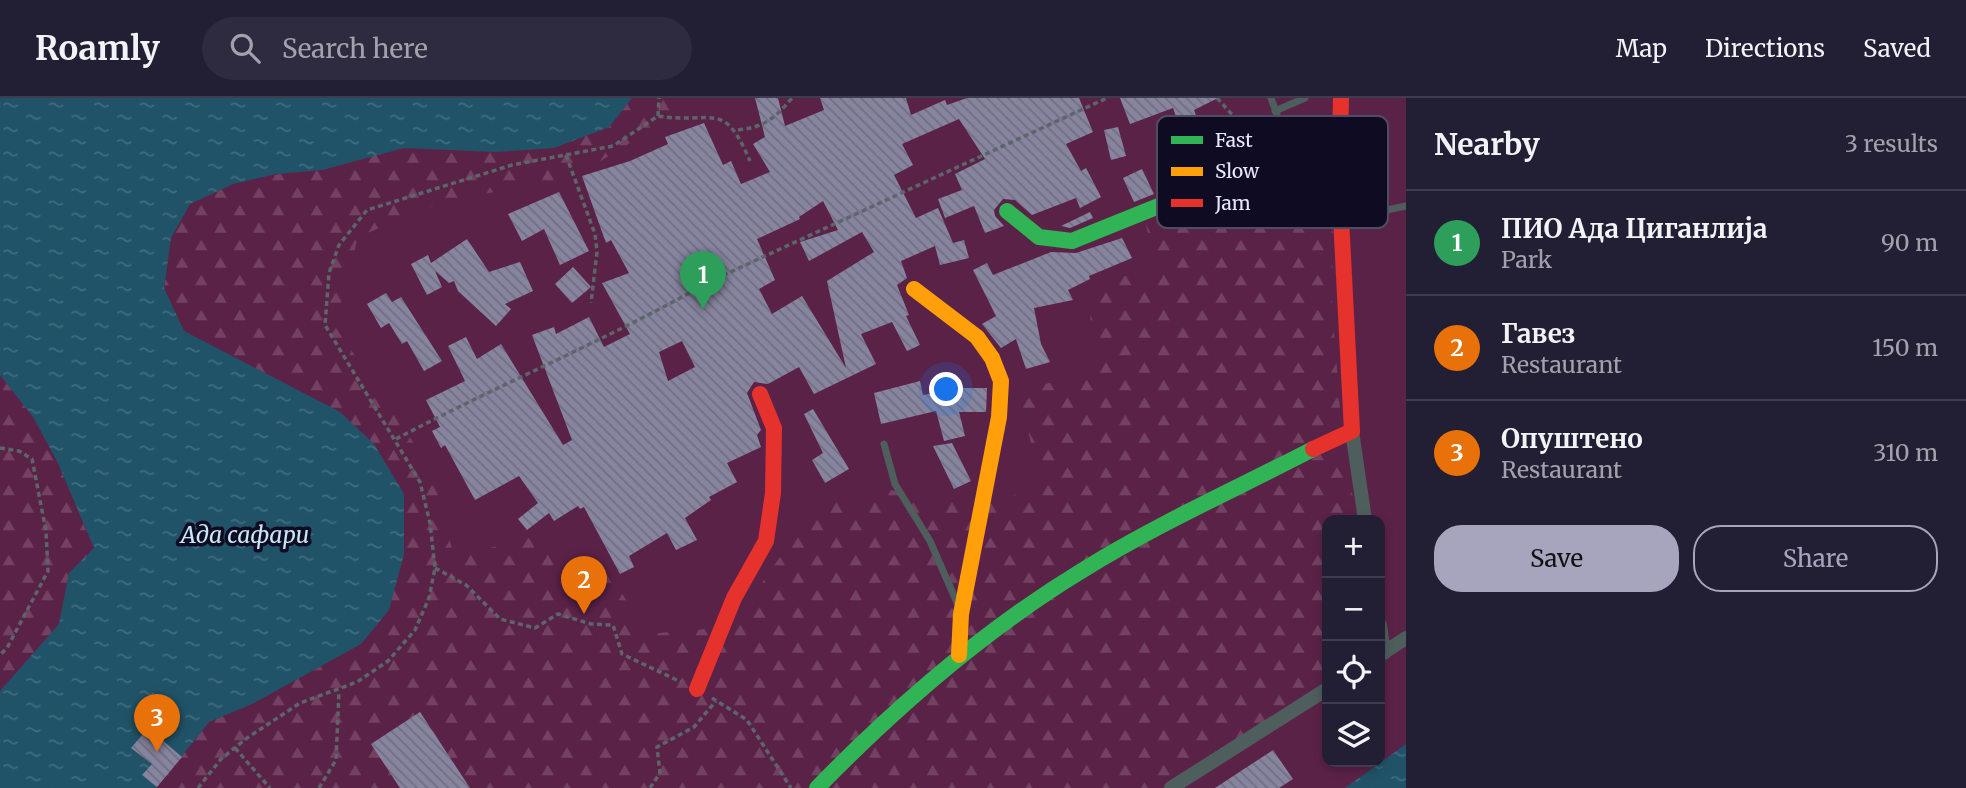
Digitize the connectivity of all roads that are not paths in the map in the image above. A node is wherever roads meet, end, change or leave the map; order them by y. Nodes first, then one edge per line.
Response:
1 (1271, 98) edge
2 (1304, 98) edge
3 (1341, 98) edge
4 (1275, 111) junction
5 (1277, 116) edge
6 (1341, 116) edge
7 (1157, 206) edge
8 (1406, 206) edge
9 (1388, 208) edge
10 (1007, 211) dead end
11 (1341, 228) edge
12 (914, 289) dead end
13 (760, 394) dead end
14 (1352, 431) junction
15 (884, 444) dead end
16 (1364, 515) edge
17 (961, 614) junction
18 (1406, 638) edge
19 (1385, 652) edge
20 (959, 655) junction
21 (697, 689) road end
22 (1322, 692) edge
23 (817, 788) edge
24 (1171, 788) edge

1 - 4 lane
2 - 4 lane
3 - 6 street
4 - 5 lane
7 - 10 street
8 - 9 lane
11 - 14 street
12 - 17 street
13 - 21 street
14 - 16 street
14 - 20 street
15 - 17 lane
17 - 20 street
18 - 19 street
20 - 23 street
22 - 24 street

